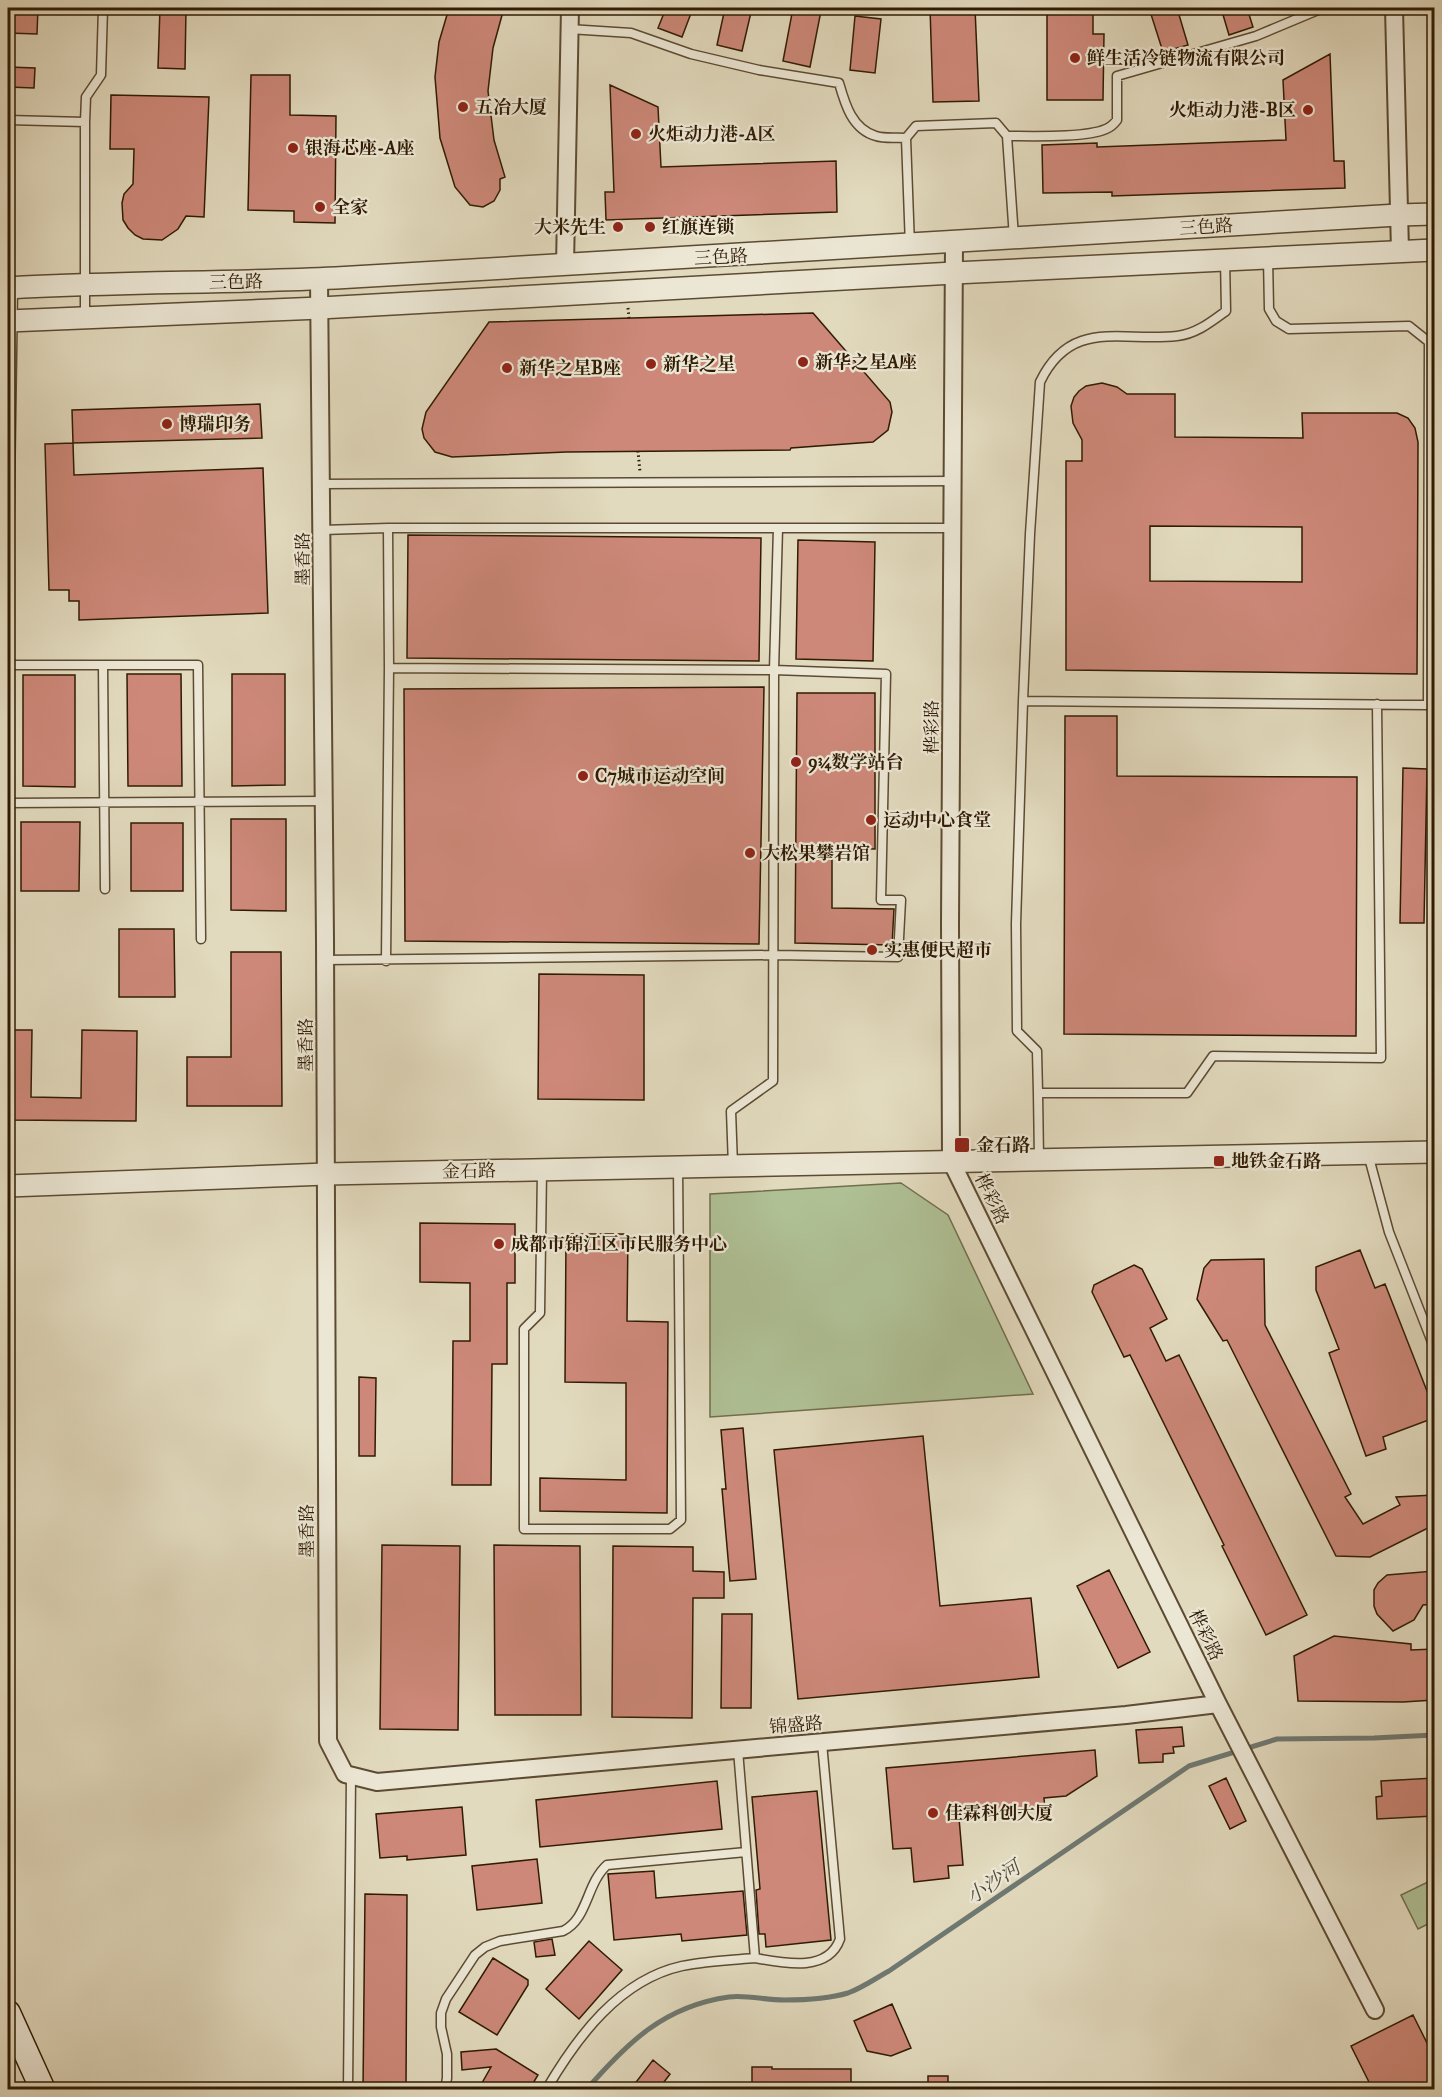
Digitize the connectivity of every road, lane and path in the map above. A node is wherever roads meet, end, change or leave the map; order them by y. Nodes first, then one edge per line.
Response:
1 (103, 8) edge
2 (570, 8) edge
3 (1323, 8) edge
4 (1394, 8) edge
5 (569, 29) junction
6 (8, 120) edge
7 (85, 122) junction
8 (1007, 136) junction
9 (906, 138) junction
10 (1434, 214) edge
11 (1398, 215) junction
12 (1014, 240) junction
13 (954, 244) junction
14 (910, 246) junction
15 (1434, 250) edge
16 (1400, 251) junction
17 (1268, 257) junction
18 (1225, 259) junction
19 (565, 265) junction
20 (954, 273) junction
21 (319, 279) junction
22 (85, 286) junction
23 (10, 288) edge
24 (320, 308) junction
25 (85, 318) junction
26 (10, 321) edge
27 (638, 451) dead end
28 (953, 481) junction
29 (641, 483) junction
30 (322, 484) junction
31 (8, 528) edge
32 (388, 528) junction
33 (778, 528) junction
34 (952, 528) junction
35 (322, 530) junction
36 (8, 624) edge
37 (8, 665) edge
38 (103, 665) junction
39 (389, 668) junction
40 (774, 670) junction
41 (1023, 701) junction
42 (1377, 704) junction
43 (324, 801) junction
44 (105, 802) junction
45 (200, 802) junction
46 (8, 803) edge
47 (105, 889) dead end
48 (201, 939) dead end
49 (774, 955) junction
50 (325, 960) junction
51 (386, 961) junction
52 (1038, 1093) junction
53 (1434, 1152) edge
54 (1368, 1154) junction
55 (1038, 1160) junction
56 (951, 1161) junction
57 (733, 1166) junction
58 (678, 1167) junction
59 (542, 1170) junction
60 (326, 1174) junction
61 (8, 1186) edge
62 (1434, 1347) edge
63 (1218, 1704) junction
64 (822, 1743) junction
65 (738, 1750) junction
66 (351, 1776) junction
67 (746, 1852) junction
68 (755, 1958) junction
69 (1375, 2010) dead end
70 (8, 2013) edge
71 (43, 2090) edge
72 (348, 2090) edge
73 (445, 2090) edge
74 (546, 2090) edge

1 - 7 lane
2 - 5 street
3 - 8 lane
4 - 11 street
5 - 9 lane
5 - 19 street
6 - 7 lane
7 - 22 lane
8 - 9 lane
8 - 12 lane
9 - 14 lane
10 - 11 street, 三色路
11 - 12 street, 三色路
11 - 16 street
12 - 13 street, 三色路
13 - 14 street, 三色路
13 - 20 street, 桦彩路
14 - 19 street, 三色路
15 - 16 street, 三色路
16 - 17 street, 三色路
17 - 18 street, 三色路
17 - 42 lane
18 - 20 street, 三色路
18 - 41 lane
19 - 21 street, 三色路
20 - 24 street, 三色路
20 - 28 street, 桦彩路
21 - 22 street, 三色路
21 - 24 street, 墨香路
22 - 23 street, 三色路
22 - 25 lane
23 - 26 lane
24 - 25 street, 三色路
24 - 30 street, 墨香路
25 - 26 street, 三色路
26 - 31 lane
27 - 29 path
28 - 29 lane
28 - 34 street, 桦彩路
29 - 30 lane
30 - 35 street, 墨香路
31 - 36 lane
32 - 33 lane
32 - 35 lane
32 - 39 lane
33 - 34 lane
33 - 40 lane
34 - 56 street, 桦彩路
35 - 43 street, 墨香路
37 - 38 lane
38 - 44 lane
38 - 45 lane
39 - 40 lane
39 - 51 lane
40 - 49 lane
40 - 49 lane
41 - 42 lane
41 - 52 lane
42 - 52 lane
43 - 45 lane
43 - 50 street, 墨香路
44 - 45 lane
44 - 46 lane
44 - 47 lane
45 - 48 lane
49 - 51 lane
49 - 57 lane
50 - 51 lane
50 - 60 street, 墨香路
52 - 55 lane
53 - 54 street, 金石路
54 - 55 street, 金石路
54 - 62 lane
55 - 56 street, 金石路
56 - 57 street, 金石路
56 - 63 street, 桦彩路
57 - 58 street, 金石路
58 - 59 street, 金石路
58 - 59 lane
59 - 60 street, 金石路
60 - 61 street, 金石路
60 - 66 street, 墨香路
63 - 64 street, 锦盛路
63 - 69 street, 桦彩路
64 - 65 street, 锦盛路
64 - 68 lane
65 - 66 street, 锦盛路
65 - 67 lane
66 - 72 lane
67 - 68 lane
67 - 73 lane
68 - 74 lane
70 - 71 main road

